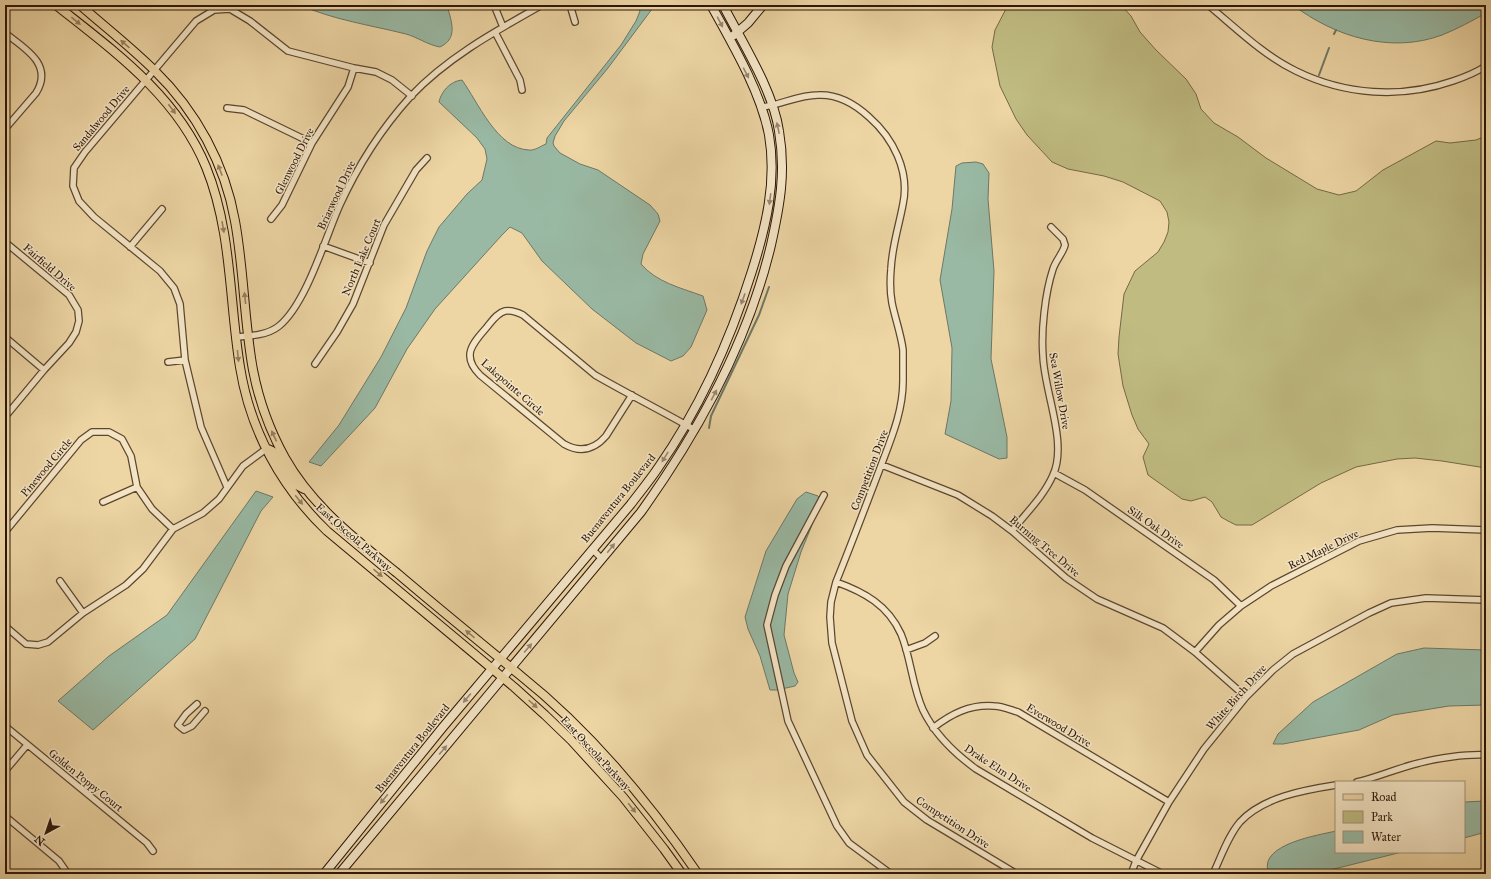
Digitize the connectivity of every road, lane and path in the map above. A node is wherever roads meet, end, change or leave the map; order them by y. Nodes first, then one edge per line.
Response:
1 (56, 5) edge
2 (80, 5) edge
3 (494, 5) edge
4 (542, 5) edge
5 (570, 5) edge
6 (711, 5) edge
7 (723, 5) edge
8 (763, 5) edge
9 (1208, 5) edge
10 (575, 22) dead end
11 (504, 27) junction
12 (494, 32) junction
13 (5, 33) edge
14 (738, 33) junction
15 (729, 39) junction
16 (1486, 66) edge
17 (354, 68) junction
18 (154, 70) junction
19 (146, 80) junction
20 (522, 90) dead end
21 (412, 96) junction
22 (773, 106) junction
23 (762, 107) junction
24 (227, 108) dead end
25 (5, 129) edge
26 (312, 143) junction
27 (427, 158) dead end
28 (162, 209) dead end
29 (271, 219) dead end
30 (1050, 227) dead end
31 (5, 242) edge
32 (323, 246) junction
33 (130, 247) junction
34 (370, 263) junction
35 (249, 336) junction
36 (5, 337) edge
37 (236, 338) junction
38 (185, 360) junction
39 (168, 362) dead end
40 (315, 364) dead end
41 (44, 370) junction
42 (632, 395) junction
43 (5, 417) edge
44 (686, 424) junction
45 (695, 430) junction
46 (266, 449) junction
47 (882, 465) junction
48 (1054, 473) junction
49 (137, 487) junction
50 (227, 487) junction
51 (311, 495) junction
52 (824, 495) dead end
53 (103, 502) dead end
54 (173, 529) junction
55 (1486, 530) edge
56 (1012, 531) junction
57 (5, 532) edge
58 (359, 542) junction
59 (348, 548) junction
60 (592, 549) junction
61 (602, 559) junction
62 (60, 581) dead end
63 (836, 582) junction
64 (1486, 600) edge
65 (1241, 606) junction
66 (83, 613) junction
67 (5, 626) edge
68 (935, 636) dead end
69 (906, 650) junction
70 (1194, 652) junction
71 (500, 659) junction
72 (512, 668) junction
73 (492, 669) junction
74 (503, 678) junction
75 (1246, 697) junction
76 (197, 704) dead end
77 (205, 712) dead end
78 (5, 726) edge
79 (933, 728) junction
80 (27, 745) junction
81 (1486, 756) edge
82 (5, 772) edge
83 (1361, 781) edge
84 (1335, 785) edge
85 (1169, 802) junction
86 (5, 816) edge
87 (354, 837) junction
88 (363, 845) junction
89 (153, 851) dead end
90 (685, 855) junction
91 (1136, 861) junction
92 (674, 862) junction
93 (887, 873) edge
94 (68, 874) edge
95 (324, 874) edge
96 (339, 874) edge
97 (682, 874) edge
98 (698, 874) edge
99 (1017, 874) edge
100 (1131, 874) edge
101 (1163, 874) edge
102 (1213, 874) edge

1 -> 19 main road, East Osceola Parkway
18 -> 2 main road, East Osceola Parkway
3 - 11 street
4 - 11 street, Briarwood Drive
5 - 10 street
6 -> 15 main road, Buenaventura Boulevard
7 - 14 main road, Buenaventura Boulevard
8 - 14 main road
9 - 16 street
11 - 12 street, Briarwood Drive
12 - 20 street
12 - 21 street, Briarwood Drive
13 - 25 street
14 - 15 main road
14 - 22 main road, Buenaventura Boulevard
15 -> 23 main road, Buenaventura Boulevard
17 - 18 street, Sandalwood Drive
17 - 21 street, Sandalwood Drive
17 - 26 street, Glenwood Drive
18 - 19 street, Sandalwood Drive
35 -> 18 main road, East Osceola Parkway
19 - 33 street, Sandalwood Drive
19 -> 37 main road, East Osceola Parkway
21 - 32 street, Briarwood Drive
22 - 23 street, Competition Drive
45 -> 22 main road, Buenaventura Boulevard
22 - 47 street, Competition Drive
23 -> 44 main road, Buenaventura Boulevard
24 - 26 street
26 - 29 street, Glenwood Drive
27 - 34 street, North Lake Court
28 - 33 street
30 - 48 street, Sea Willow Drive
31 - 41 street, Fairfield Drive
32 - 34 street
32 - 35 street, Briarwood Drive
33 - 38 street, Sandalwood Drive
34 - 40 street, North Lake Court
35 - 37 street, Briarwood Drive
51 -> 35 main road, East Osceola Parkway
36 - 41 street
37 -> 46 main road, East Osceola Parkway
38 - 39 street
38 - 50 street, Sandalwood Drive
41 - 43 street, Fairfield Drive
42 - 42 street, Lakepointe Circle
42 - 44 street, Lakepointe Circle
44 - 45 street, Lakepointe Circle
44 -> 60 main road, Buenaventura Boulevard
61 -> 45 main road, Buenaventura Boulevard
46 - 50 street
46 - 51 main road
46 -> 59 main road, East Osceola Parkway
47 - 56 street, Burning Tree Drive
47 - 63 street, Competition Drive
48 - 56 street, Sea Willow Drive
48 - 65 street, Silk Oak Drive
49 - 53 street
49 - 54 street, Pinewood Circle
49 - 57 street, Pinewood Circle
50 - 54 street
51 - 58 main road, East Osceola Parkway
52 - 93 street
54 - 66 street
55 - 65 street, Red Maple Drive
56 - 70 street, Burning Tree Drive
58 - 59 street
71 -> 58 main road, East Osceola Parkway
59 -> 73 main road, East Osceola Parkway
60 - 61 street
60 - 71 main road, Buenaventura Boulevard
72 -> 61 main road, Buenaventura Boulevard
62 - 66 street
63 - 69 street, Drake Elm Drive
63 - 99 street, Competition Drive
64 - 75 street, White Birch Drive
65 - 70 street, Red Maple Drive
66 - 67 street
68 - 69 street
69 - 79 street, Drake Elm Drive
70 - 75 street, Burning Tree Drive
71 - 72 main road, East Osceola Parkway
71 - 73 main road, Buenaventura Boulevard
72 - 74 main road, Buenaventura Boulevard
72 - 90 main road, East Osceola Parkway
73 - 74 main road, East Osceola Parkway
73 -> 87 main road, Buenaventura Boulevard
88 -> 74 main road, Buenaventura Boulevard
74 -> 92 main road, East Osceola Parkway
75 - 85 street, White Birch Drive
76 - 77 street
78 - 80 street, Golden Poppy Court
79 - 85 street, Everwood Drive
79 - 91 street, Drake Elm Drive
80 - 82 street
80 - 89 street, Golden Poppy Court
81 - 83 street
84 - 102 street
85 - 91 street, White Birch Drive
86 - 94 street
87 - 88 street
87 - 95 main road, Buenaventura Boulevard
88 - 96 main road, Buenaventura Boulevard
90 - 92 street
90 - 98 main road, East Osceola Parkway
91 - 100 street, White Birch Drive
91 - 101 street, Drake Elm Drive
92 - 97 main road, East Osceola Parkway

